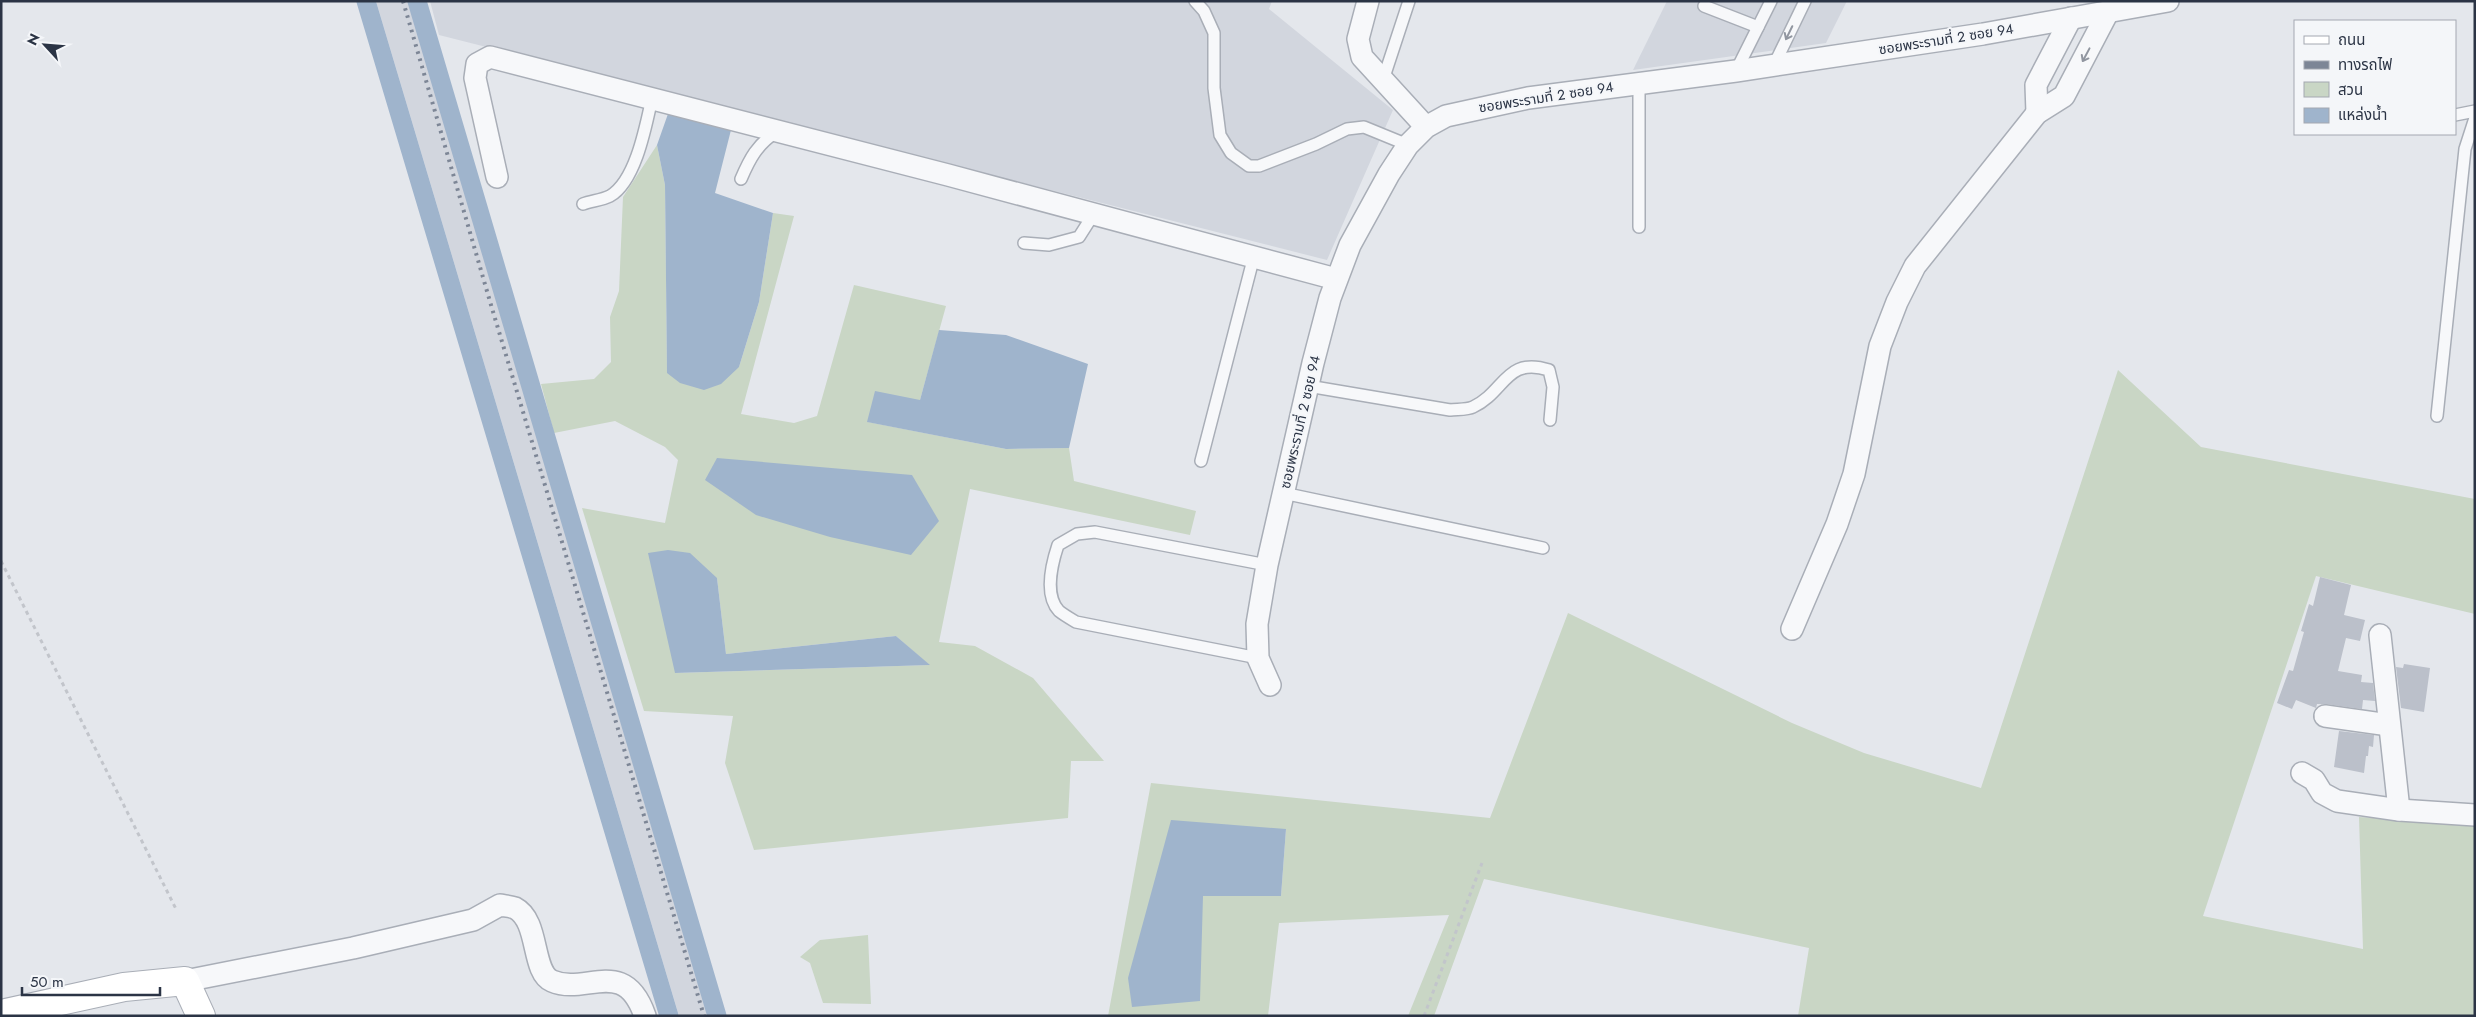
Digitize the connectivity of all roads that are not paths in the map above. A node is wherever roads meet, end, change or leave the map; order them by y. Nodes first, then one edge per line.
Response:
1 (1195, 1) edge
2 (1368, 1) edge
3 (1409, 1) edge
4 (1771, 1) edge
5 (1805, 1) edge
6 (2168, 1) edge
7 (1704, 6) dead end
8 (2108, 12) junction
9 (2071, 18) junction
10 (1758, 27) junction
11 (1774, 65) junction
12 (1736, 71) junction
13 (1383, 80) junction
14 (1639, 83) junction
15 (652, 98) junction
16 (2475, 110) edge
17 (2037, 113) junction
18 (2456, 115) edge
19 (2475, 118) edge
20 (1426, 127) junction
21 (776, 132) junction
22 (1408, 145) junction
23 (497, 177) dead end
24 (741, 179) dead end
25 (583, 204) dead end
26 (1093, 215) junction
27 (1639, 227) dead end
28 (1024, 243) dead end
29 (1254, 256) junction
30 (1336, 279) junction
31 (1308, 386) junction
32 (2437, 416) dead end
33 (1550, 420) dead end
34 (1201, 461) dead end
35 (1283, 493) junction
36 (1543, 548) dead end
37 (1267, 565) junction
38 (1792, 629) dead end
39 (2380, 635) dead end
40 (1258, 658) junction
41 (1270, 685) dead end
42 (2324, 716) dead end
43 (2389, 724) junction
44 (2302, 774) dead end
45 (2399, 810) junction
46 (2475, 815) edge
47 (185, 981) junction
48 (3, 1010) edge
49 (201, 1016) edge
50 (644, 1016) edge

1 - 22 lane
2 - 13 street
3 - 13 lane
4 - 10 lane
5 -> 11 lane
6 - 8 street, ซอยพระรามที่ 2 ซอย 94
7 - 10 lane
8 - 9 street, ซอยพระรามที่ 2 ซอย 94
8 -> 17 street
9 - 11 street, ซอยพระรามที่ 2 ซอย 94
9 - 17 street
10 - 12 lane
11 - 12 street, ซอยพระรามที่ 2 ซอย 94
12 - 14 street, ซอยพระรามที่ 2 ซอย 94
13 - 20 street
14 - 20 street, ซอยพระรามที่ 2 ซอย 94
14 - 27 lane
15 - 21 street
15 - 23 street
15 - 25 lane
16 - 18 lane
17 - 38 street
19 - 32 lane
20 - 22 street, ซอยพระรามที่ 2 ซอย 94
21 - 24 lane
21 - 26 street
22 - 30 street, ซอยพระรามที่ 2 ซอย 94
26 - 28 lane
26 - 29 street
29 - 30 street
29 - 34 lane
30 - 31 street, ซอยพระรามที่ 2 ซอย 94
31 - 33 lane
31 - 35 street, ซอยพระรามที่ 2 ซอย 94
35 - 36 lane
35 - 37 street, ซอยพระรามที่ 2 ซอย 94
37 - 40 street, ซอยพระรามที่ 2 ซอย 94
37 - 40 lane
39 - 43 street
40 - 41 street, ซอยพระรามที่ 2 ซอย 94
42 - 43 street
43 - 45 street
44 - 45 street
45 - 46 street
47 - 48 main road
47 - 49 main road
47 - 50 street

